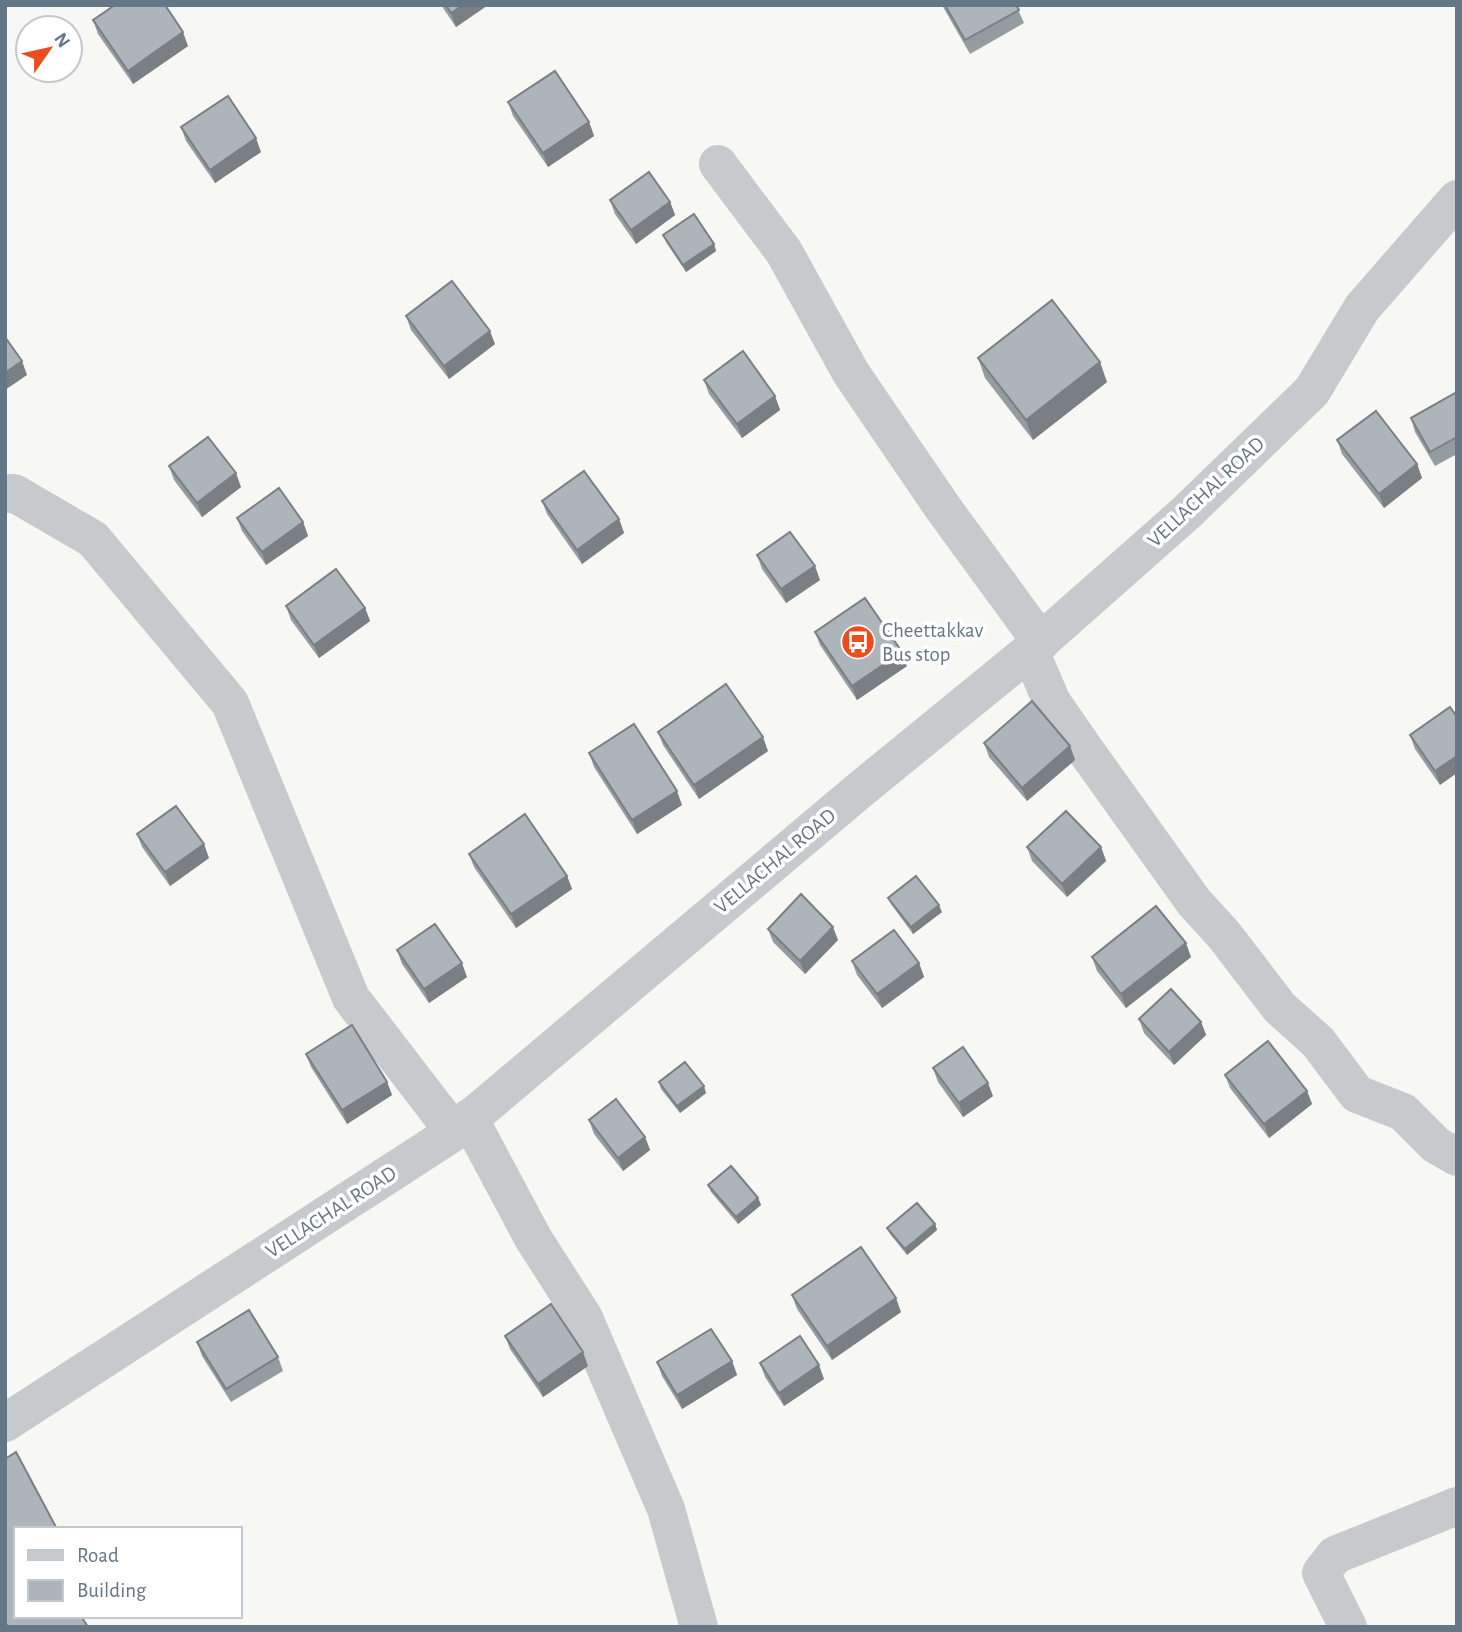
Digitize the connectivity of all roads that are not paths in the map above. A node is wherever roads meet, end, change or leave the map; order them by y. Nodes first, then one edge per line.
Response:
1 (718, 164) dead end
2 (1457, 199) edge
3 (5, 494) edge
4 (1036, 647) junction
5 (462, 1125) junction
6 (1457, 1157) edge
7 (5, 1423) edge
8 (1457, 1506) edge
9 (699, 1627) edge
10 (1348, 1627) edge

1 - 4 street
2 - 4 street, VELLACHAL ROAD
3 - 5 street
4 - 5 street, VELLACHAL ROAD
4 - 6 street
5 - 7 street, VELLACHAL ROAD
5 - 9 street
8 - 10 street

